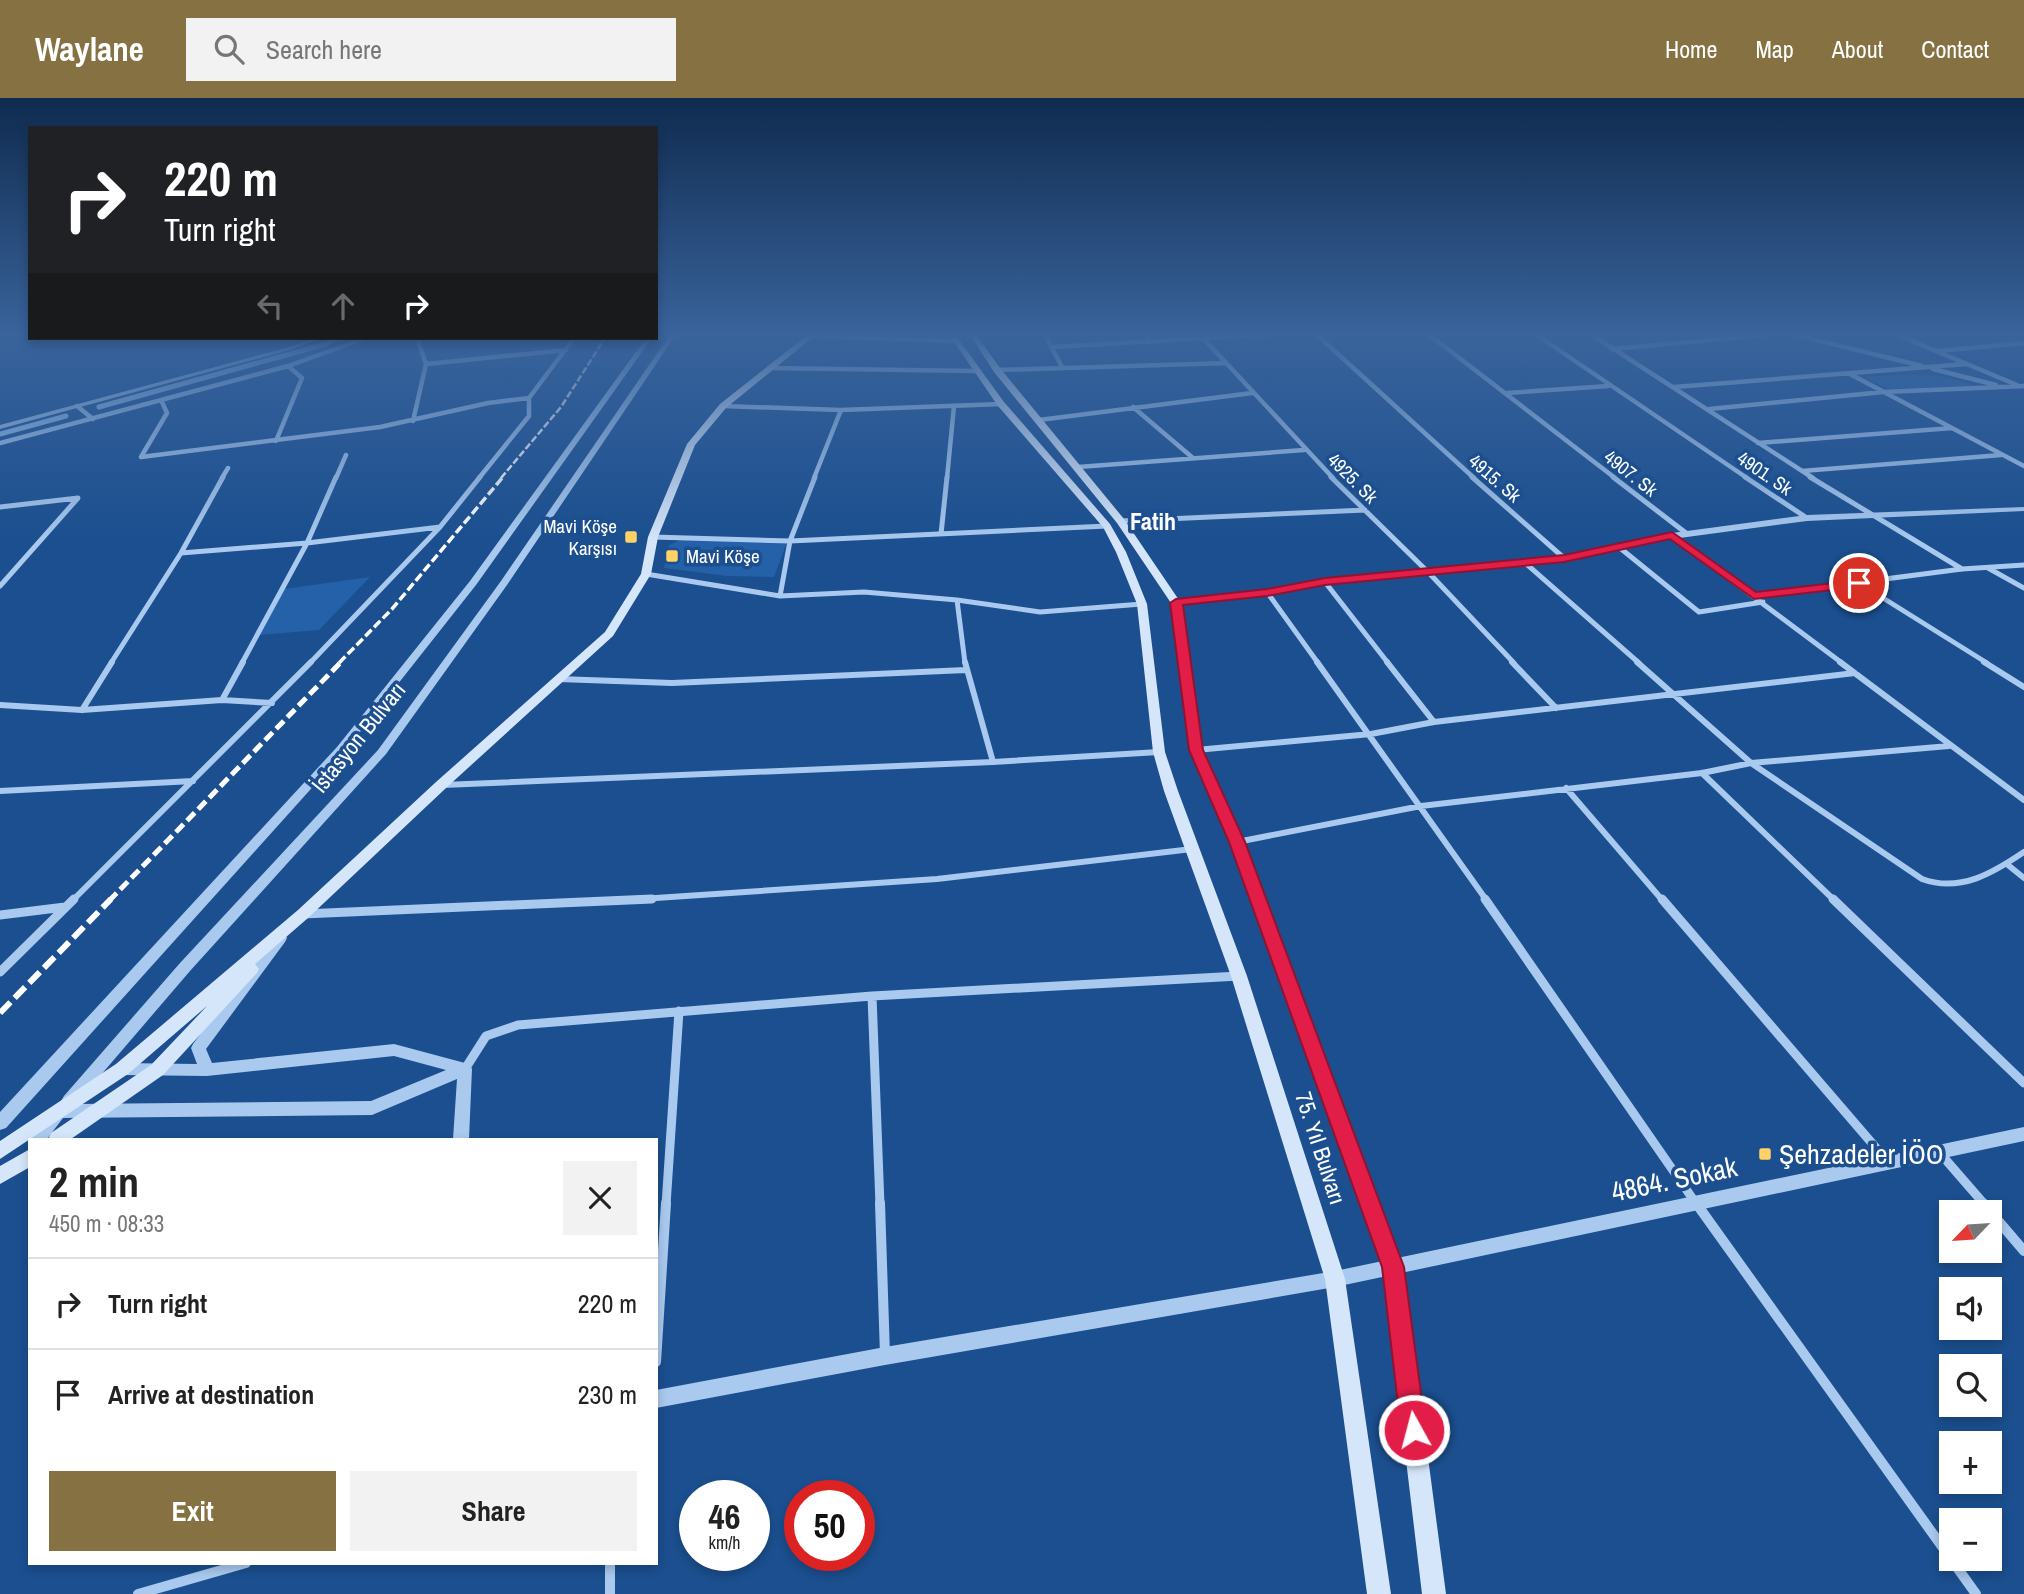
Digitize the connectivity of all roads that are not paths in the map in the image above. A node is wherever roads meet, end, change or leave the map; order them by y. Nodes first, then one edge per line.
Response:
1 (162, 402) edge
2 (92, 403) edge
3 (159, 403) edge
4 (292, 403) edge
5 (417, 403) edge
6 (490, 403) edge
7 (529, 403) edge
8 (602, 403) edge
9 (627, 403) edge
10 (727, 403) edge
11 (1025, 403) edge
12 (1169, 403) edge
13 (1261, 403) edge
14 (1390, 403) edge
15 (1520, 403) edge
16 (1634, 403) edge
17 (1698, 403) edge
18 (1772, 403) edge
19 (1904, 403) edge
20 (1001, 404) joint
21 (723, 406) junction
22 (77, 407) junction
23 (954, 407) junction
24 (1133, 407) junction
25 (1708, 409) junction
26 (841, 410) junction
27 (93, 419) junction
28 (1039, 420) junction
29 (413, 421) junction
30 (0, 427) edge
31 (1953, 428) junction
32 (276, 441) junction
33 (0, 443) edge
34 (1758, 443) junction
35 (1304, 450) junction
36 (346, 455) dead end
37 (2001, 455) junction
38 (1193, 458) junction
39 (2024, 465) edge
40 (1077, 467) junction
41 (228, 468) dead end
42 (1801, 471) junction
43 (0, 507) edge
44 (2024, 509) edge
45 (1365, 510) junction
46 (1879, 517) junction
47 (1807, 518) junction
48 (1114, 524) junction
49 (440, 527) junction
50 (1686, 533) junction
51 (941, 534) junction
52 (1672, 536) junction
53 (653, 537) junction
54 (790, 541) junction
55 (307, 543) junction
56 (1620, 548) junction
57 (181, 554) junction
58 (1564, 558) junction
59 (1524, 562) junction
60 (2024, 565) edge
61 (1986, 567) junction
62 (1962, 569) junction
63 (1429, 573) junction
64 (646, 574) junction
65 (1325, 582) junction
66 (1859, 583) junction
67 (0, 586) edge
68 (2024, 588) edge
69 (1267, 592) junction
70 (780, 596) junction
71 (1754, 596) junction
72 (957, 600) junction
73 (1763, 602) junction
74 (1176, 603) junction
75 (1142, 604) junction
76 (966, 670) junction
77 (1855, 673) junction
78 (558, 680) junction
79 (2024, 687) edge
80 (1672, 694) junction
81 (222, 700) junction
82 (272, 702) junction
83 (0, 705) edge
84 (1556, 708) junction
85 (82, 710) junction
86 (1434, 722) junction
87 (1371, 734) junction
88 (1949, 746) junction
89 (1196, 750) junction
90 (1159, 752) junction
91 (993, 762) junction
92 (1751, 763) junction
93 (1702, 773) junction
94 (194, 781) junction
95 (441, 785) junction
96 (1566, 788) junction
97 (0, 791) edge
98 (2024, 800) edge
99 (1421, 806) junction
100 (1237, 842) junction
101 (1192, 849) junction
102 (2024, 852) edge
103 (2007, 865) junction
104 (2024, 877) edge
105 (65, 907) junction
106 (303, 914) junction
107 (0, 915) edge
108 (287, 929) junction
109 (0, 972) edge
110 (1239, 976) junction
111 (872, 996) junction
112 (679, 1011) junction
113 (122, 1069) junction
114 (465, 1069) junction
115 (157, 1070) junction
116 (207, 1070) junction
117 (2024, 1083) edge
118 (60, 1111) junction
119 (100, 1112) junction
120 (0, 1123) edge
121 (2024, 1134) edge
122 (39, 1138) edge
123 (59, 1138) edge
124 (461, 1138) edge
125 (0, 1151) edge
126 (1939, 1152) junction
127 (26, 1157) edge
128 (1889, 1163) junction
129 (0, 1176) edge
130 (1695, 1201) junction
131 (2024, 1251) edge
132 (1393, 1267) junction
133 (1335, 1279) junction
134 (658, 1331) edge
135 (885, 1356) junction
136 (658, 1399) edge
137 (239, 1565) edge
138 (610, 1565) edge
139 (138, 1594) edge
140 (610, 1594) edge
141 (1379, 1594) edge
142 (1434, 1594) edge
143 (1976, 1594) edge

1 - 32 street
2 - 22 street
3 - 27 street
4 - 32 street
5 - 29 street
6 - 29 street
7 - 49 street
8 - 120 street, İstasyon Bulvarı
9 - 118 street, İstasyon Bulvarı
10 - 21 main road
11 - 28 main road, 75. Yıl Bulvarı
12 - 24 street
13 - 35 street, 4925. Sk
14 - 58 street, 4915. Sk
15 - 50 street, 4907. Sk
16 - 47 street, 4901. Sk
17 - 25 street
18 - 25 street
19 - 31 street
20 - 23 street
20 - 48 main road, 75. Yıl Bulvarı
21 - 26 street
21 - 53 main road
22 - 27 street
22 - 30 street
23 - 26 street
23 - 51 street
24 - 28 street
24 - 38 street
25 - 34 street
26 - 54 street
27 - 33 street
28 - 40 main road, 75. Yıl Bulvarı
29 - 32 street
31 - 34 street
31 - 37 street
34 - 42 street
35 - 38 street
35 - 45 street, 4925. Sk
36 - 55 street
37 - 39 street
37 - 42 street
38 - 40 street
40 - 48 main road, 75. Yıl Bulvarı
41 - 57 street
42 - 46 street
43 - 67 street
44 - 46 street
45 - 48 street
45 - 63 street, 4925. Sk
46 - 47 street
46 - 62 street
47 - 50 street
48 - 51 street
48 - 74 main road, 75. Yıl Bulvarı
48 - 75 main road, 75. Yıl Bulvarı
49 - 55 street
49 - 82 street
50 - 52 street
51 - 54 street
52 - 56 street
52 - 71 street
53 - 54 street
53 - 64 main road
54 - 70 street
55 - 57 street
55 - 81 street
56 - 58 street
56 - 73 street
57 - 85 street
58 - 59 street
59 - 63 street
59 - 80 street
60 - 61 street
61 - 62 street
61 - 68 street
62 - 66 street
63 - 65 street
63 - 84 street, 4925. Sk
64 - 70 street
64 - 78 main road
65 - 69 street
65 - 86 street
66 - 71 street
66 - 79 street
69 - 74 street
69 - 87 street
70 - 72 street
71 - 73 street
72 - 75 street
72 - 76 street
73 - 77 street
74 - 89 main road, 75. Yıl Bulvarı
75 - 90 main road, 75. Yıl Bulvarı
76 - 78 street
76 - 91 street
77 - 80 street
77 - 88 street
78 - 95 main road
80 - 84 street
80 - 92 street
81 - 82 street
81 - 85 street
82 - 94 street
83 - 85 street
84 - 86 street
86 - 87 street
87 - 89 street
87 - 99 street
88 - 92 street
88 - 98 street
89 - 100 main road, 75. Yıl Bulvarı
90 - 91 street
90 - 101 main road, 75. Yıl Bulvarı
91 - 95 street
92 - 93 street
92 - 103 street
93 - 96 street
93 - 117 street
94 - 97 street
94 - 105 street
95 - 106 main road
96 - 99 street
96 - 128 street
99 - 100 street
99 - 130 street
100 - 132 main road, 75. Yıl Bulvarı
101 - 106 street
101 - 110 main road, 75. Yıl Bulvarı
102 - 103 street
103 - 104 street
105 - 107 street
105 - 109 street
106 - 108 main road
108 - 113 main road
108 - 115 main road
108 - 116 street
110 - 111 street
110 - 133 main road, 75. Yıl Bulvarı
111 - 112 street
111 - 135 street
112 - 114 street
112 - 134 street
113 - 115 street
113 - 118 main road
114 - 116 street
114 - 119 street
114 - 124 street
115 - 116 street
115 - 119 main road
118 - 119 street
118 - 122 street, İstasyon Bulvarı
118 - 125 main road
119 - 123 main road
121 - 126 street, 4864. Sokak
126 - 128 street, 4864. Sokak
126 - 131 street
127 - 129 main road
128 - 130 street, 4864. Sokak
130 - 132 street, 4864. Sokak
130 - 143 street
132 - 133 street, 4864. Sokak
132 - 142 main road, 75. Yıl Bulvarı
133 - 135 street, 4864. Sokak
133 - 141 main road, 75. Yıl Bulvarı
135 - 136 street, 4864. Sokak
137 - 139 street
138 - 140 street

